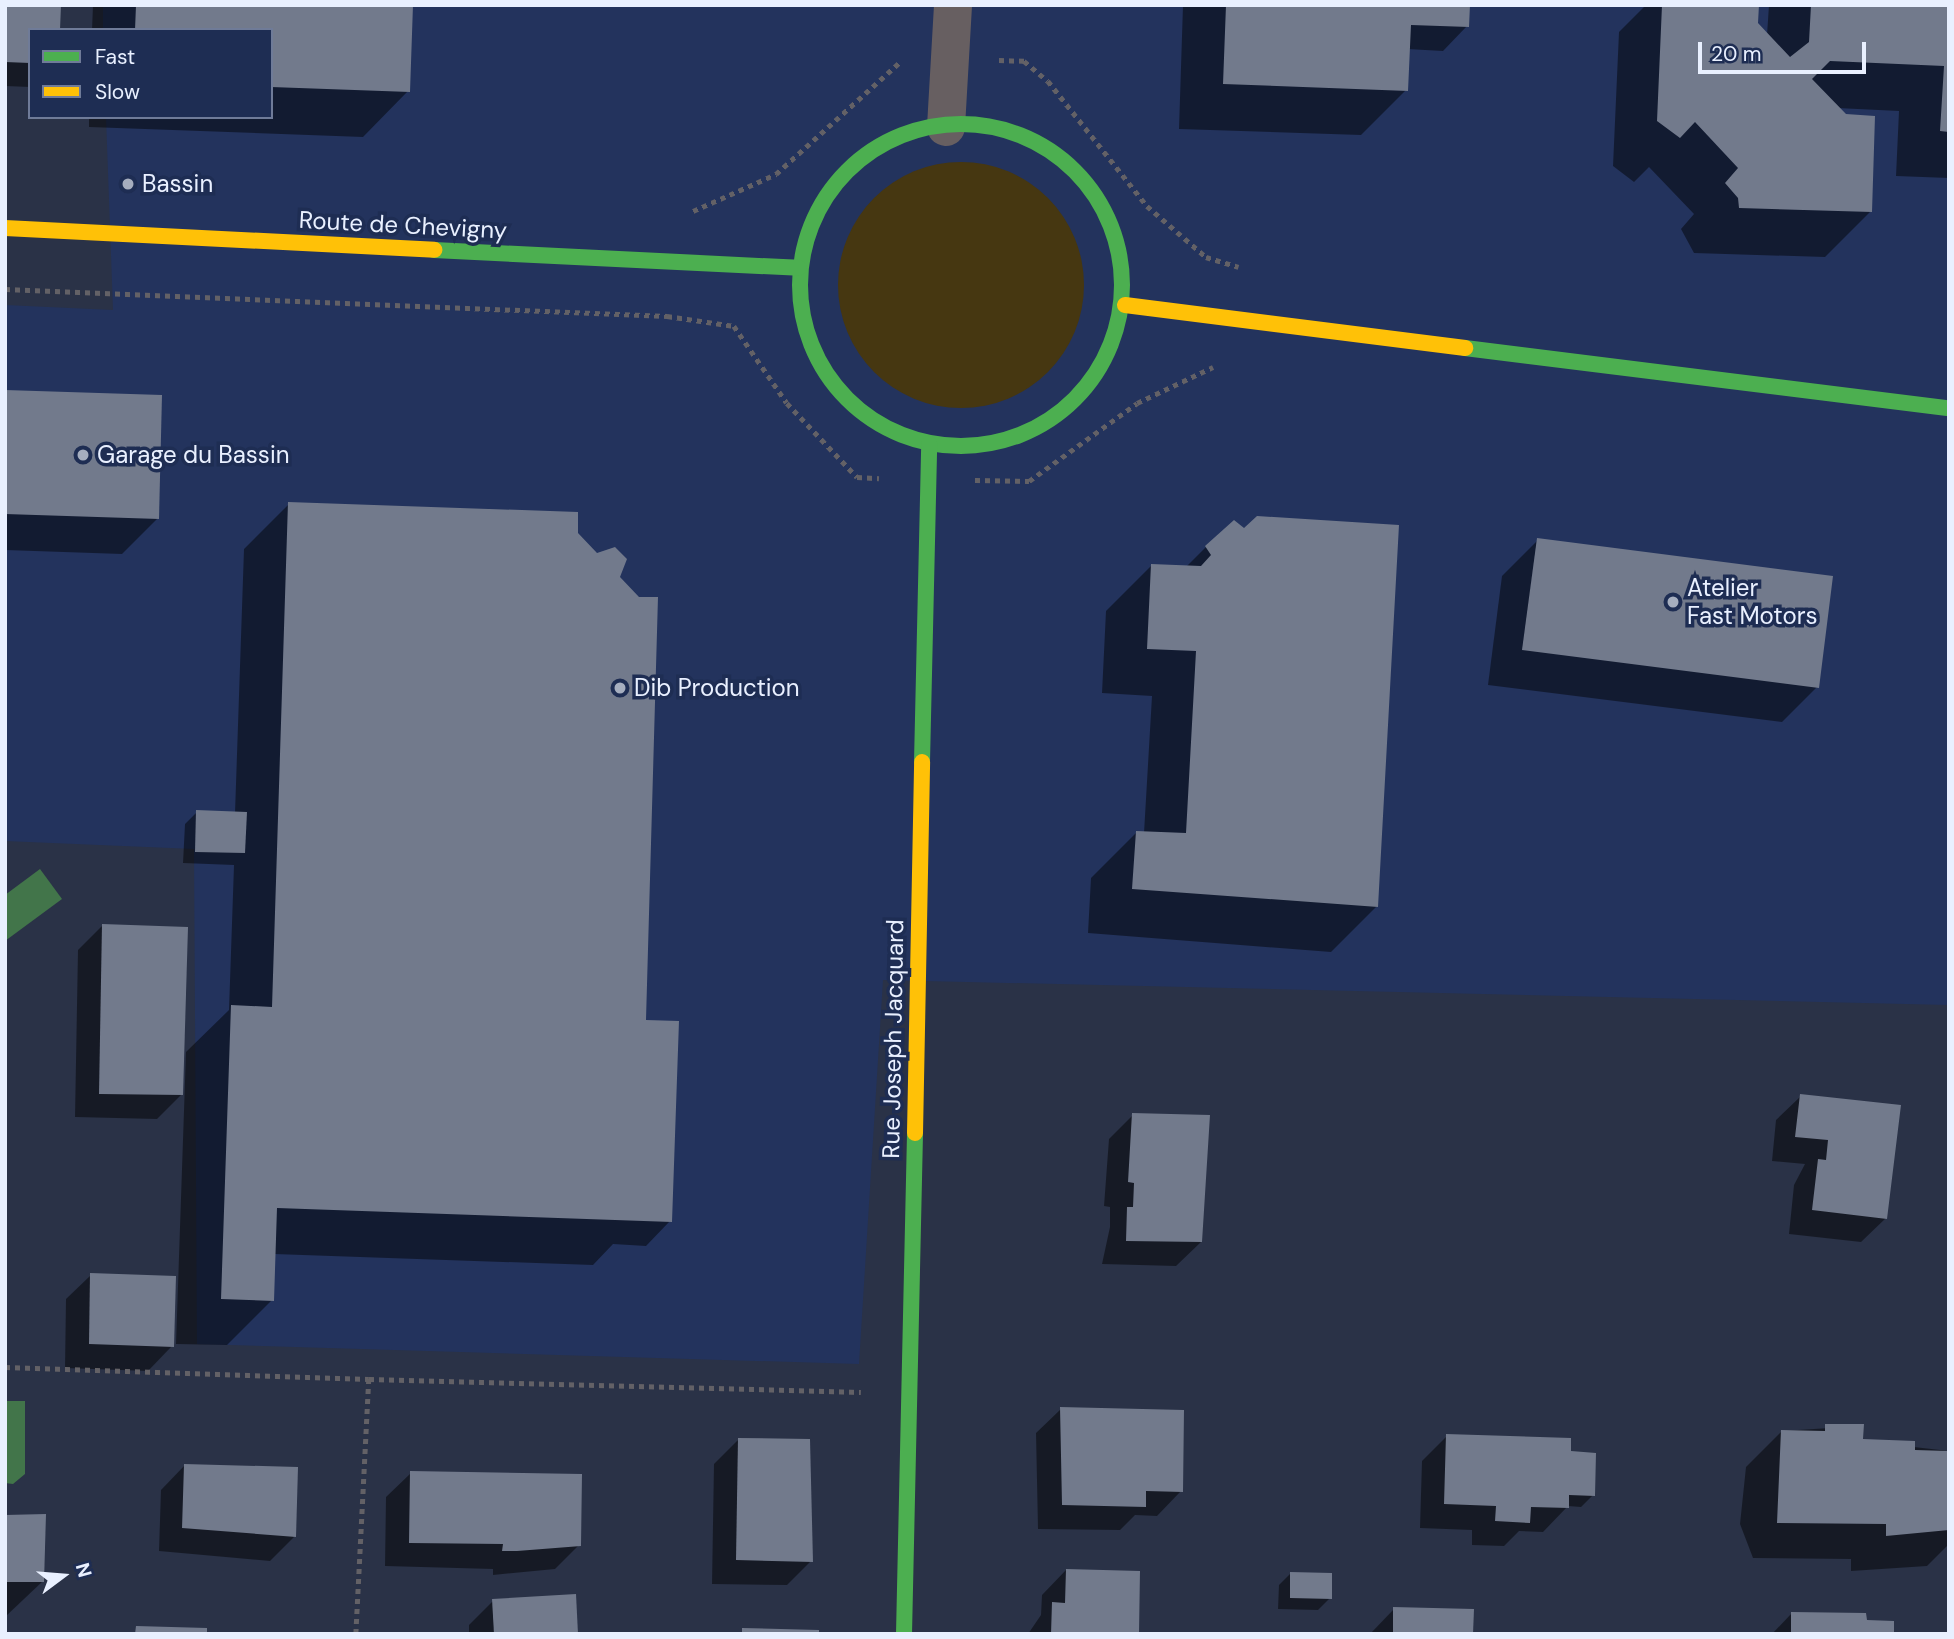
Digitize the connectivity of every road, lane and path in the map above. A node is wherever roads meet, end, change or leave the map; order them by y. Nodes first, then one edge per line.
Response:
1 (953, 5) edge
2 (950, 57) junction
3 (946, 127) junction
4 (682, 211) dead end
5 (5, 228) edge
6 (799, 268) junction
7 (1245, 269) dead end
8 (5, 289) edge
9 (1125, 306) junction
10 (1226, 363) dead end
11 (1949, 408) edge
12 (929, 444) junction
13 (928, 479) junction
14 (5, 1367) edge
15 (369, 1379) junction
16 (909, 1394) junction
17 (356, 1634) edge
18 (904, 1634) edge

1 - 2 street
2 - 3 street
2 - 4 path
2 - 7 path
3 - 6 street
3 - 9 street
5 - 6 street, Route de Chevigny
6 - 12 street
8 - 13 path
9 - 11 street
9 - 12 street
10 - 13 path
12 - 13 street, Rue Joseph Jacquard
13 - 16 street, Rue Joseph Jacquard
14 - 15 path
15 - 16 path
15 - 17 path
16 - 18 street, Rue Joseph Jacquard

